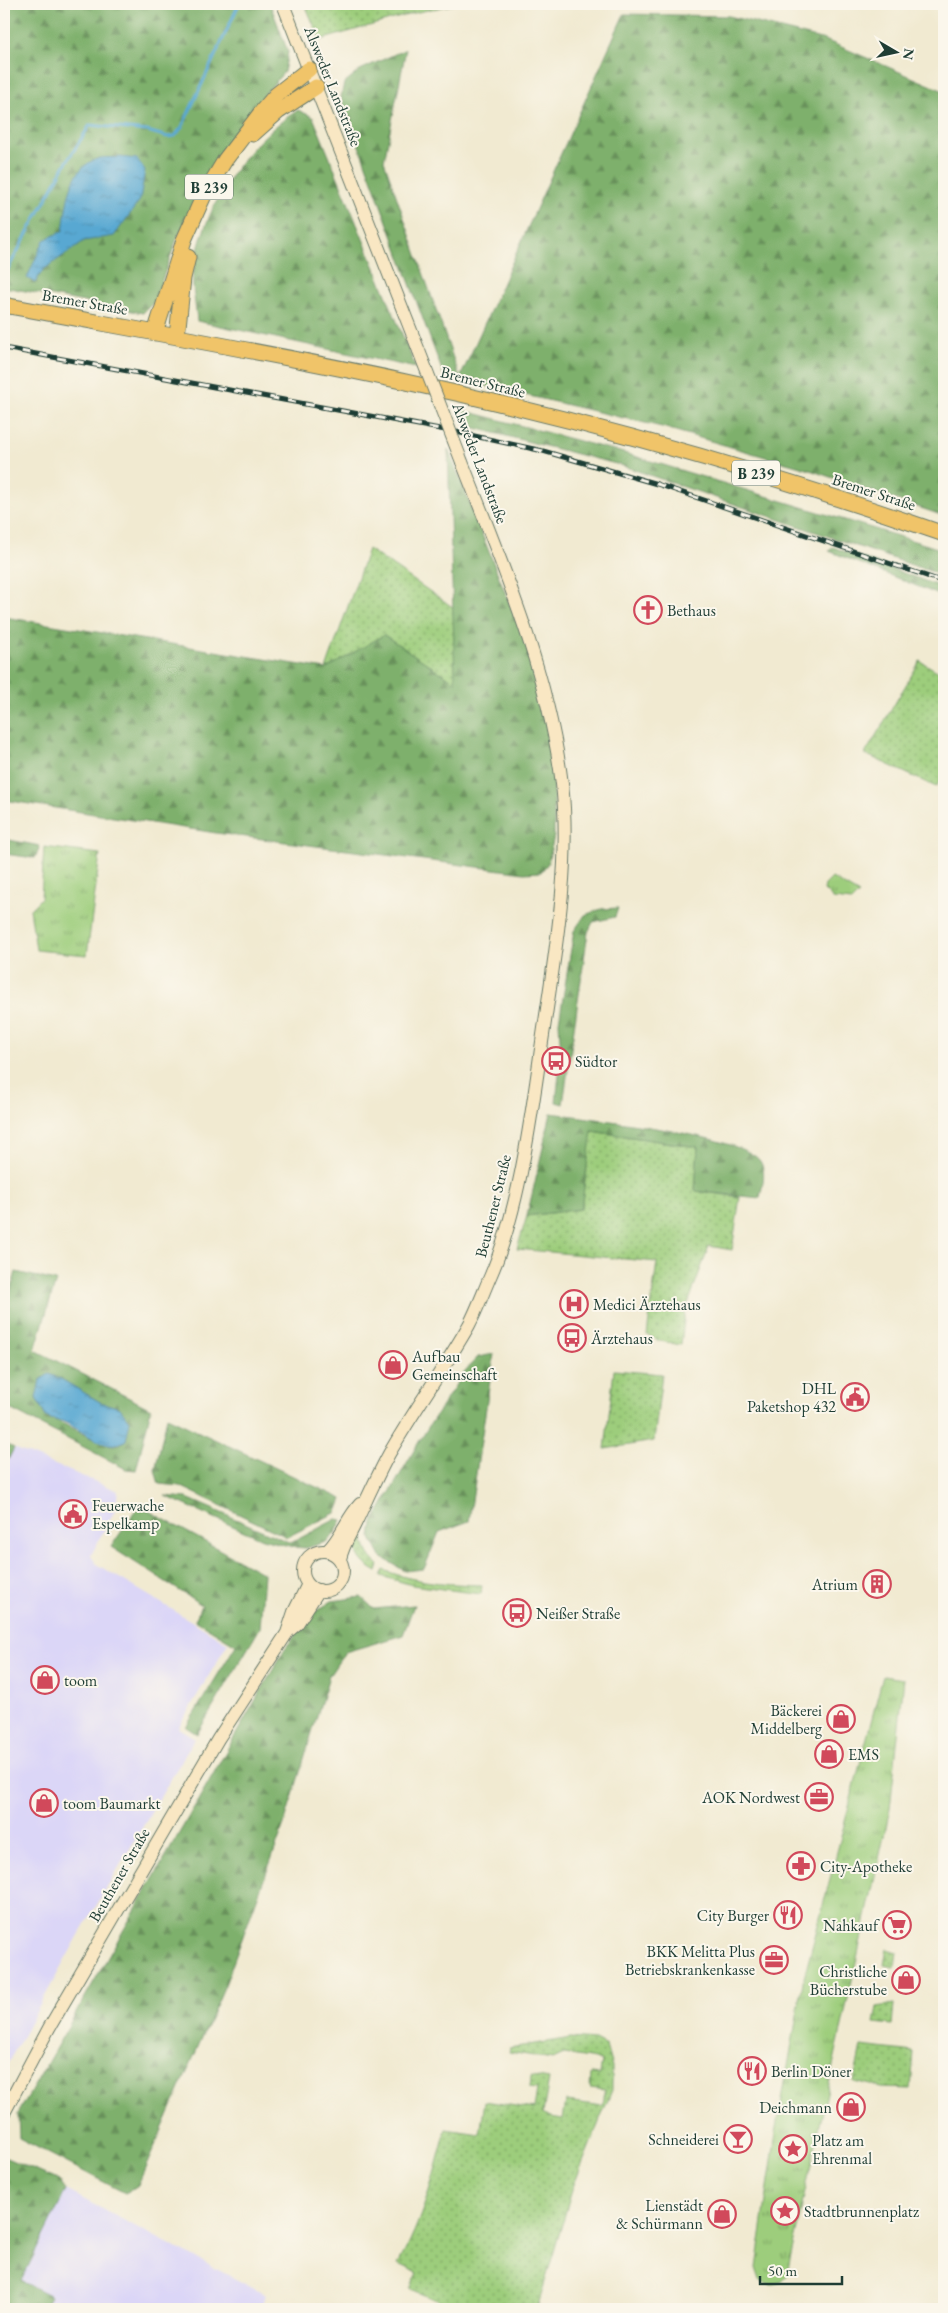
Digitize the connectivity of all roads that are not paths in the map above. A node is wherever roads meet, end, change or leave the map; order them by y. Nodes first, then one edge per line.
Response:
1 (283, 4) edge
2 (309, 69) junction
3 (316, 87) junction
4 (4, 305) edge
5 (154, 333) junction
6 (177, 337) junction
7 (944, 534) edge
8 (561, 893) joint
9 (367, 1496) junction
10 (327, 1551) junction
11 (340, 1559) junction
12 (314, 1587) junction
13 (4, 2113) edge

1 - 2 main road, Alsweder Landstraße
2 - 3 main road, Alsweder Landstraße
2 - 5 main road, B 239
3 - 6 main road, B 239
3 - 8 main road, Alsweder Landstraße, bridge
4 - 5 main road, Bremer Straße / B 239
5 - 6 main road, Bremer Straße / B 239
6 - 7 main road, Bremer Straße / B 239
8 - 9 main road, Beuthener Straße
9 - 10 main road, Beuthener Straße
9 - 11 main road, Beuthener Straße
10 - 11 main road
10 - 12 main road
11 - 12 main road
12 - 13 main road, Beuthener Straße

